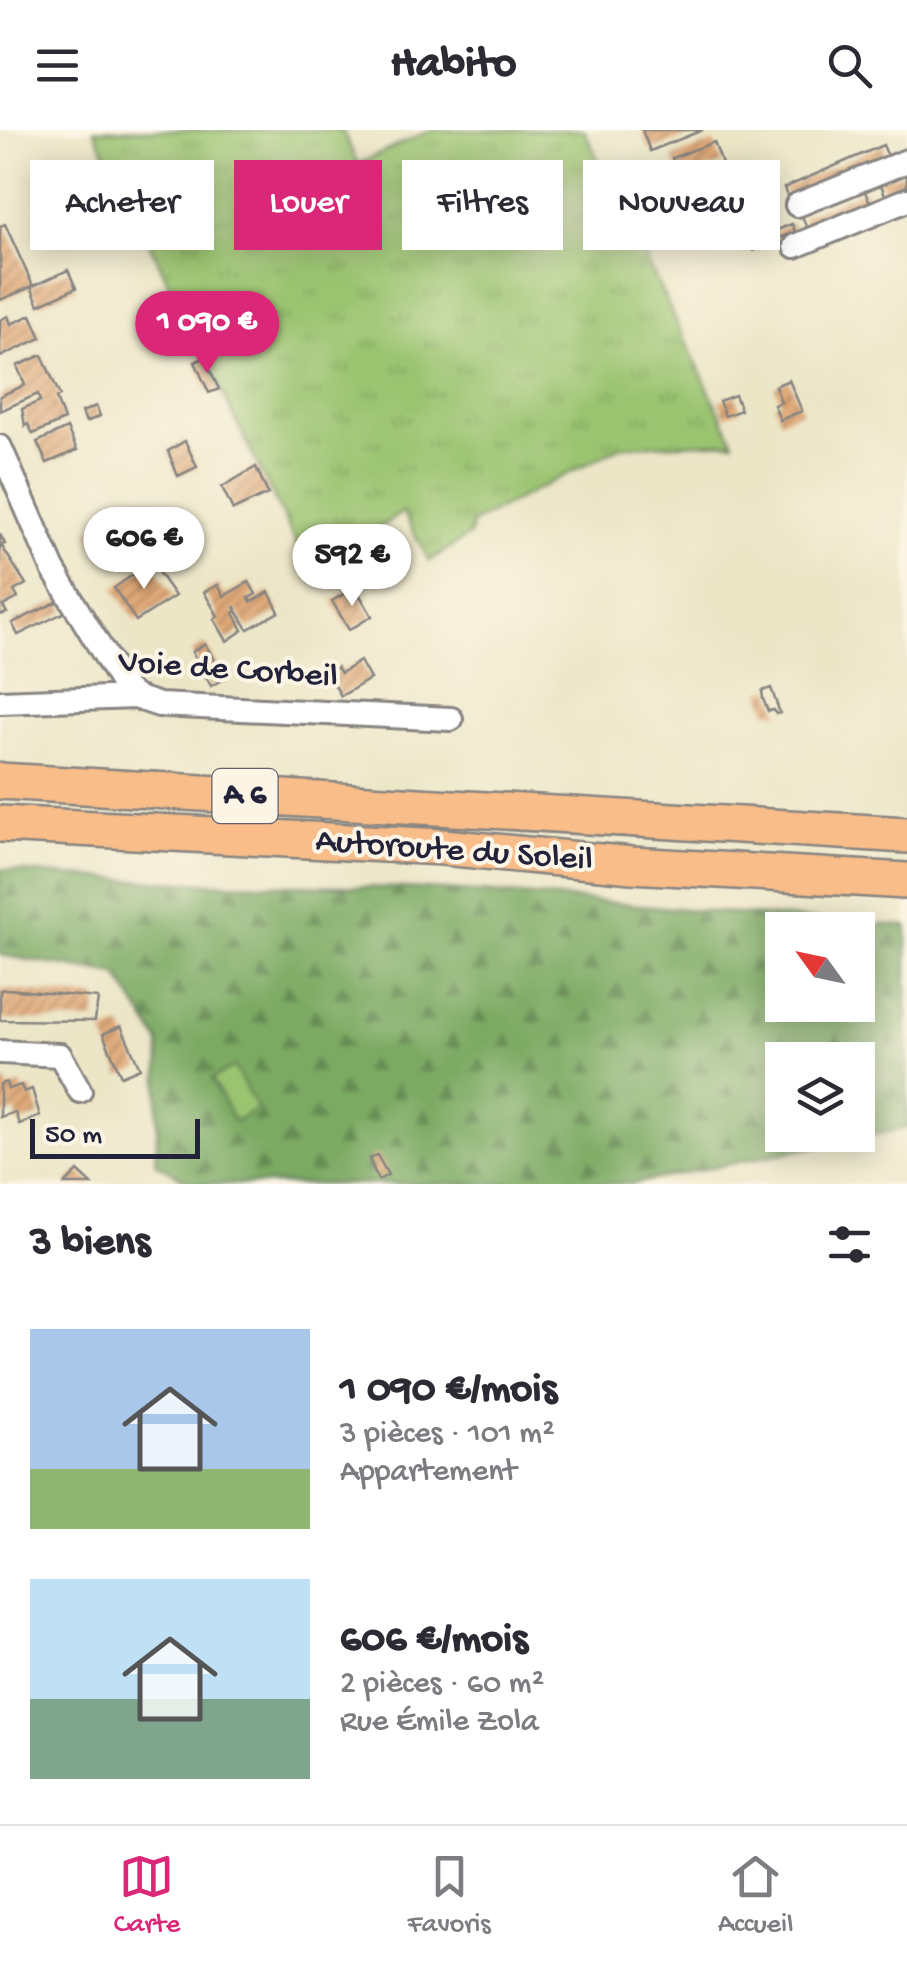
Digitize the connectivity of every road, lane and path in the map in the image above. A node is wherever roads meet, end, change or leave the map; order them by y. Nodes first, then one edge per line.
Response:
1 (907, 161) edge
2 (907, 200) edge
3 (798, 205) dead end
4 (795, 246) dead end
5 (0, 447) edge
6 (135, 697) junction
7 (0, 702) edge
8 (451, 719) dead end
9 (0, 782) edge
10 (0, 824) edge
11 (907, 835) edge
12 (907, 881) edge
13 (0, 1052) edge
14 (80, 1091) dead end

1 - 3 street
2 - 4 street
5 - 6 street
6 - 7 street, Voie de Corbeil
6 - 8 street, Voie de Corbeil
9 - 11 highway, Autoroute du Soleil / A 6
10 - 12 highway, Autoroute du Soleil / A 6
13 - 14 street

